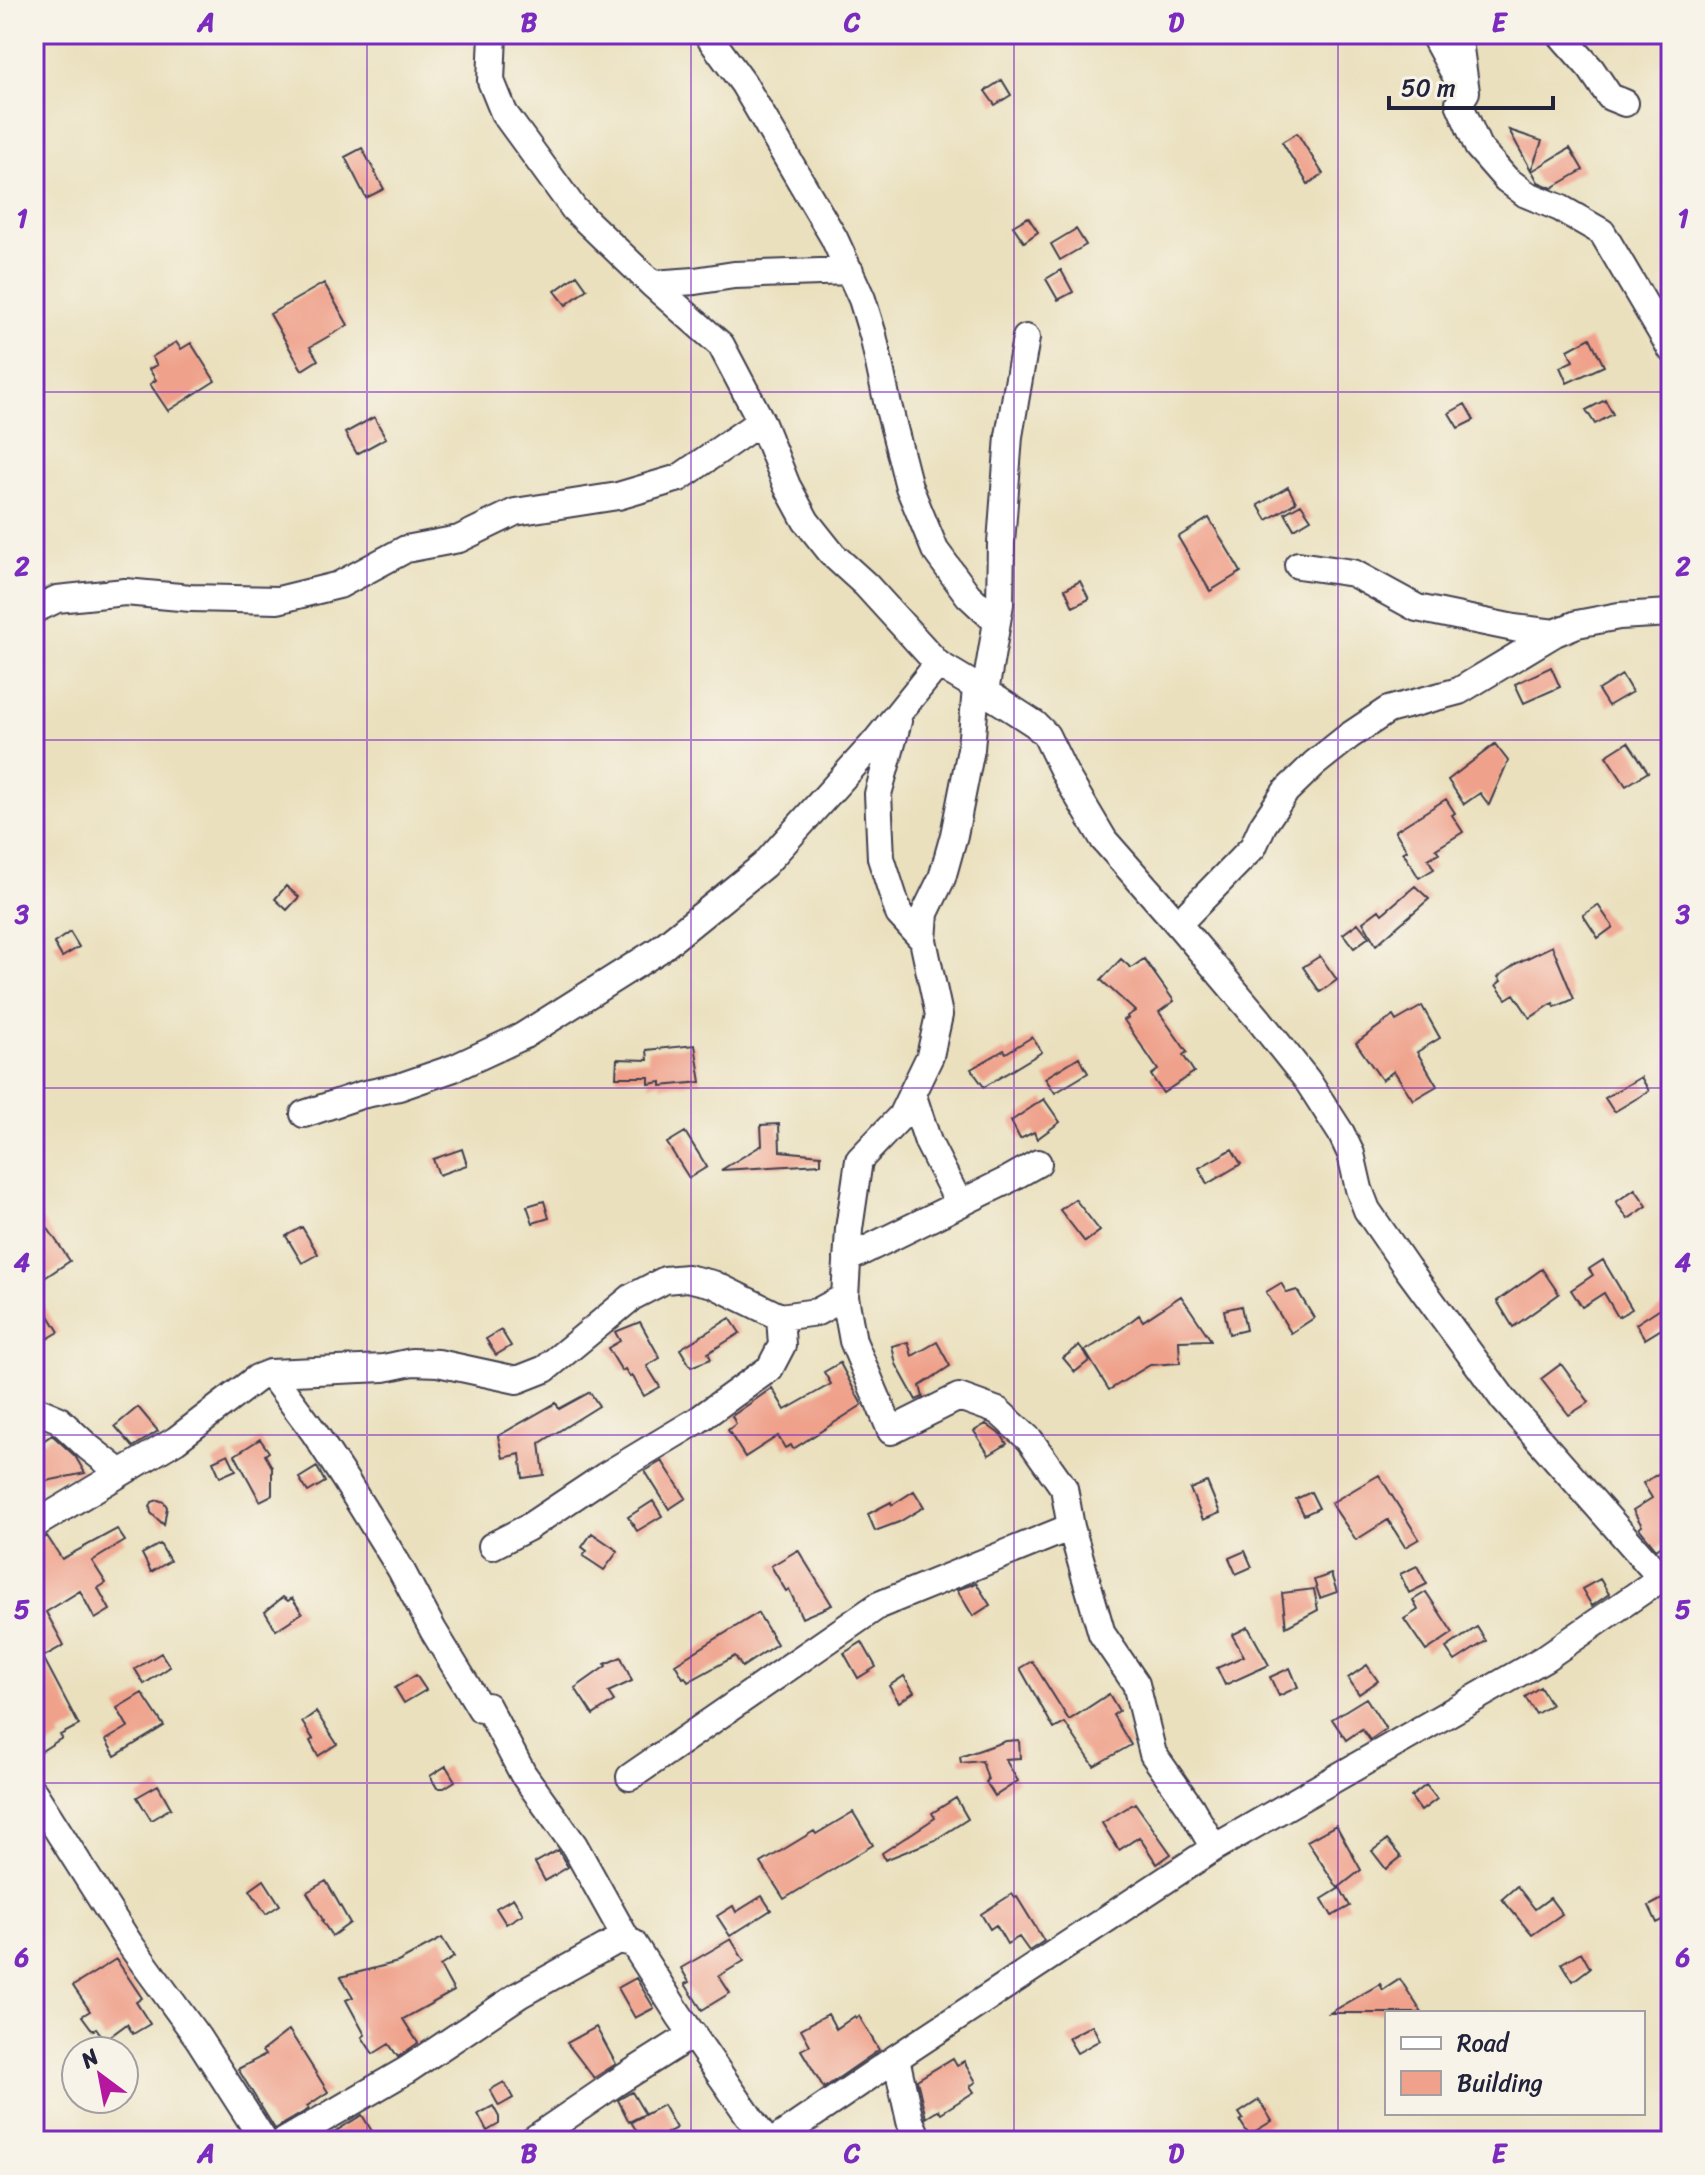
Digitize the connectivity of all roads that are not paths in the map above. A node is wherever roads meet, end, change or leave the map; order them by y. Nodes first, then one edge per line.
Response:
1 (493, 34) edge
2 (707, 34) edge
3 (1433, 34) edge
4 (1458, 34) edge
5 (1560, 34) edge
6 (1466, 92) junction
7 (1625, 103) dead end
8 (850, 271) junction
9 (652, 284) junction
10 (1026, 338) dead end
11 (1671, 349) edge
12 (761, 421) junction
13 (1298, 565) dead end
14 (34, 610) edge
15 (1671, 613) edge
16 (997, 622) junction
17 (1555, 633) junction
18 (938, 664) junction
19 (981, 689) junction
20 (901, 709) junction
21 (1178, 924) junction
22 (923, 940) junction
23 (912, 1093) junction
24 (304, 1114) dead end
25 (1038, 1163) dead end
26 (959, 1203) junction
27 (847, 1259) junction
28 (845, 1297) junction
29 (780, 1317) junction
30 (270, 1373) junction
31 (34, 1409) edge
32 (121, 1473) junction
33 (34, 1525) edge
34 (1071, 1527) junction
35 (492, 1546) dead end
36 (1666, 1582) edge
37 (630, 1777) dead end
38 (38, 1808) edge
39 (1214, 1848) junction
40 (627, 1940) junction
41 (693, 2034) junction
42 (896, 2058) junction
43 (264, 2141) edge
44 (285, 2141) edge
45 (531, 2141) edge
46 (766, 2141) edge
47 (774, 2141) edge
48 (919, 2141) edge

1 - 9 street
2 - 8 street
3 - 6 street
4 - 6 street
5 - 7 street
6 - 11 street
8 - 9 street
8 - 16 street
9 - 12 street
10 - 16 street
12 - 14 street
12 - 18 street
13 - 17 street
15 - 17 street
16 - 19 street
17 - 21 street
18 - 19 street
18 - 20 street
19 - 21 street
19 - 22 street
20 - 22 street
20 - 24 street
21 - 36 street
22 - 23 street
23 - 26 street
23 - 27 street
25 - 26 street
26 - 27 street
27 - 28 street
28 - 29 street
28 - 34 street
29 - 30 street
29 - 35 street
30 - 32 street
30 - 40 street
31 - 32 street
32 - 33 street
34 - 37 street
34 - 39 street
36 - 39 street
38 - 43 street
39 - 42 street
40 - 41 street
40 - 44 street
41 - 45 street
41 - 46 street
42 - 47 street
42 - 48 street

